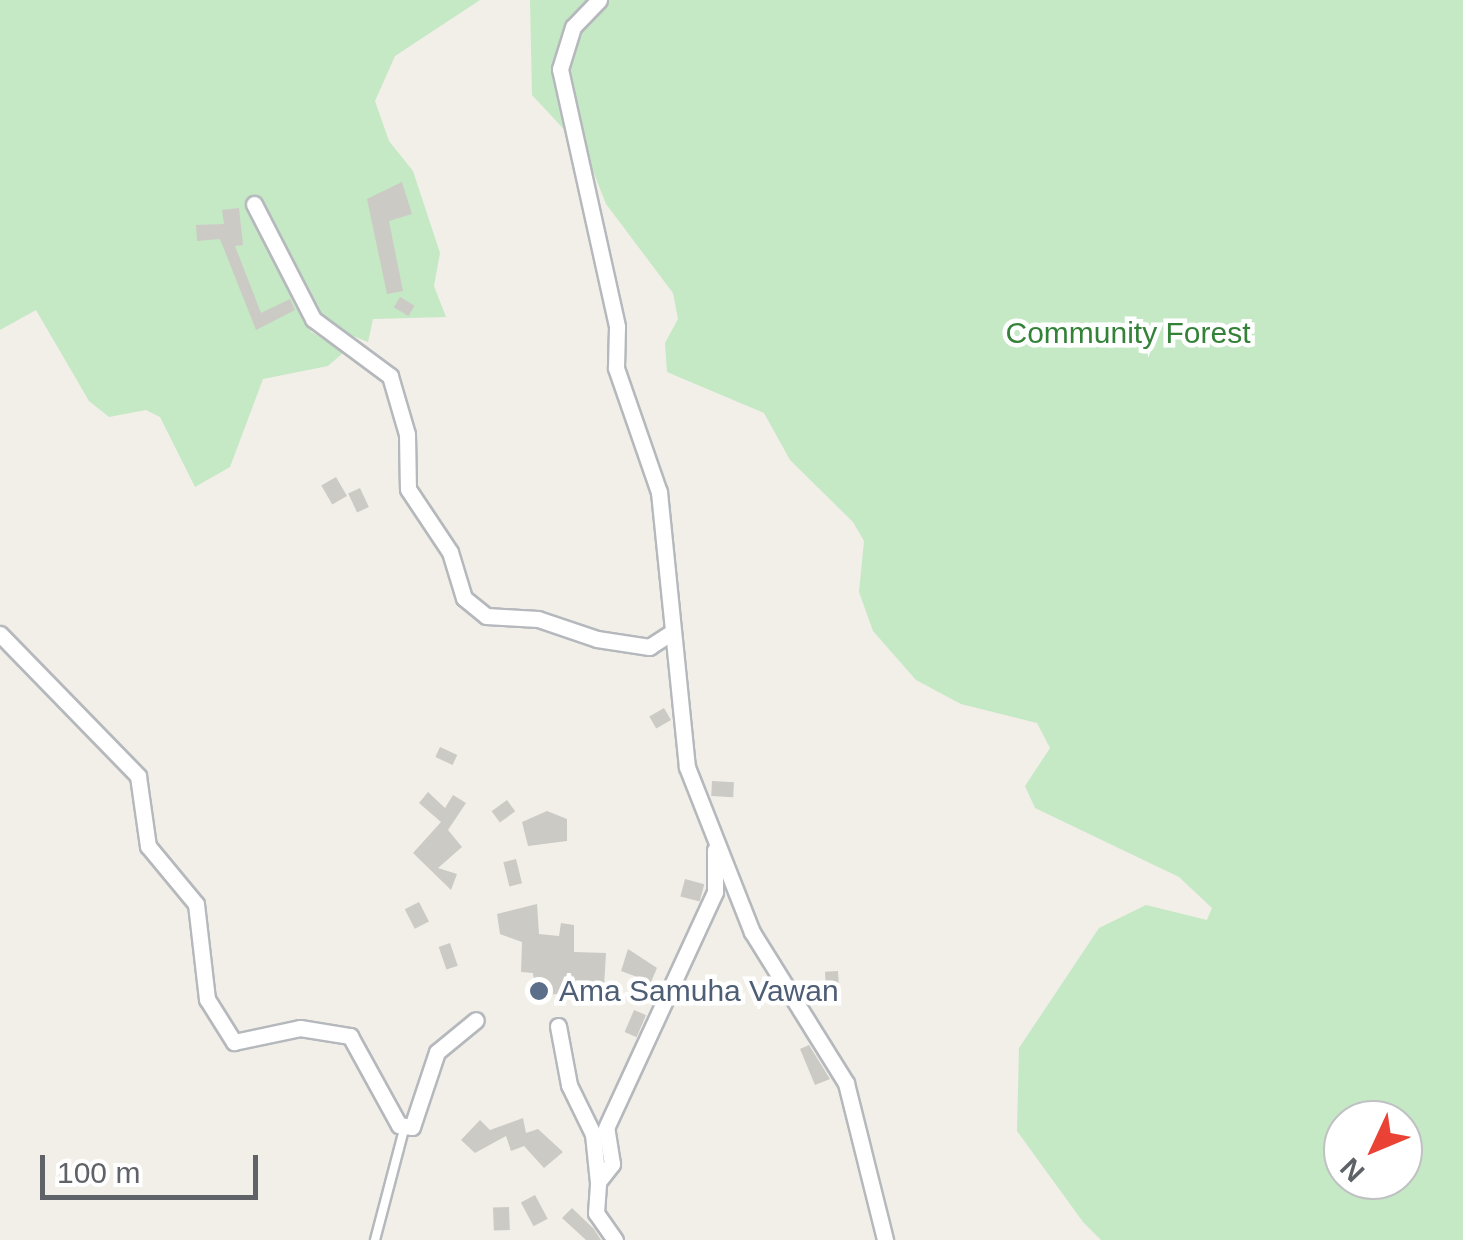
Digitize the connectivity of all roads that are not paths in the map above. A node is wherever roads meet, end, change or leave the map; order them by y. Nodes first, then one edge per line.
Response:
1 (599, 0) edge
2 (254, 204) dead end
3 (0, 634) edge
4 (669, 634) junction
5 (714, 840) junction
6 (476, 1020) dead end
7 (558, 1026) dead end
8 (406, 1126) junction
9 (598, 1182) junction
10 (375, 1240) edge
11 (614, 1240) edge
12 (886, 1240) edge

1 - 4 street
2 - 4 street
3 - 8 street
4 - 5 street
5 - 9 street
5 - 12 street
6 - 8 street
7 - 9 street
8 - 10 lane
9 - 11 street

